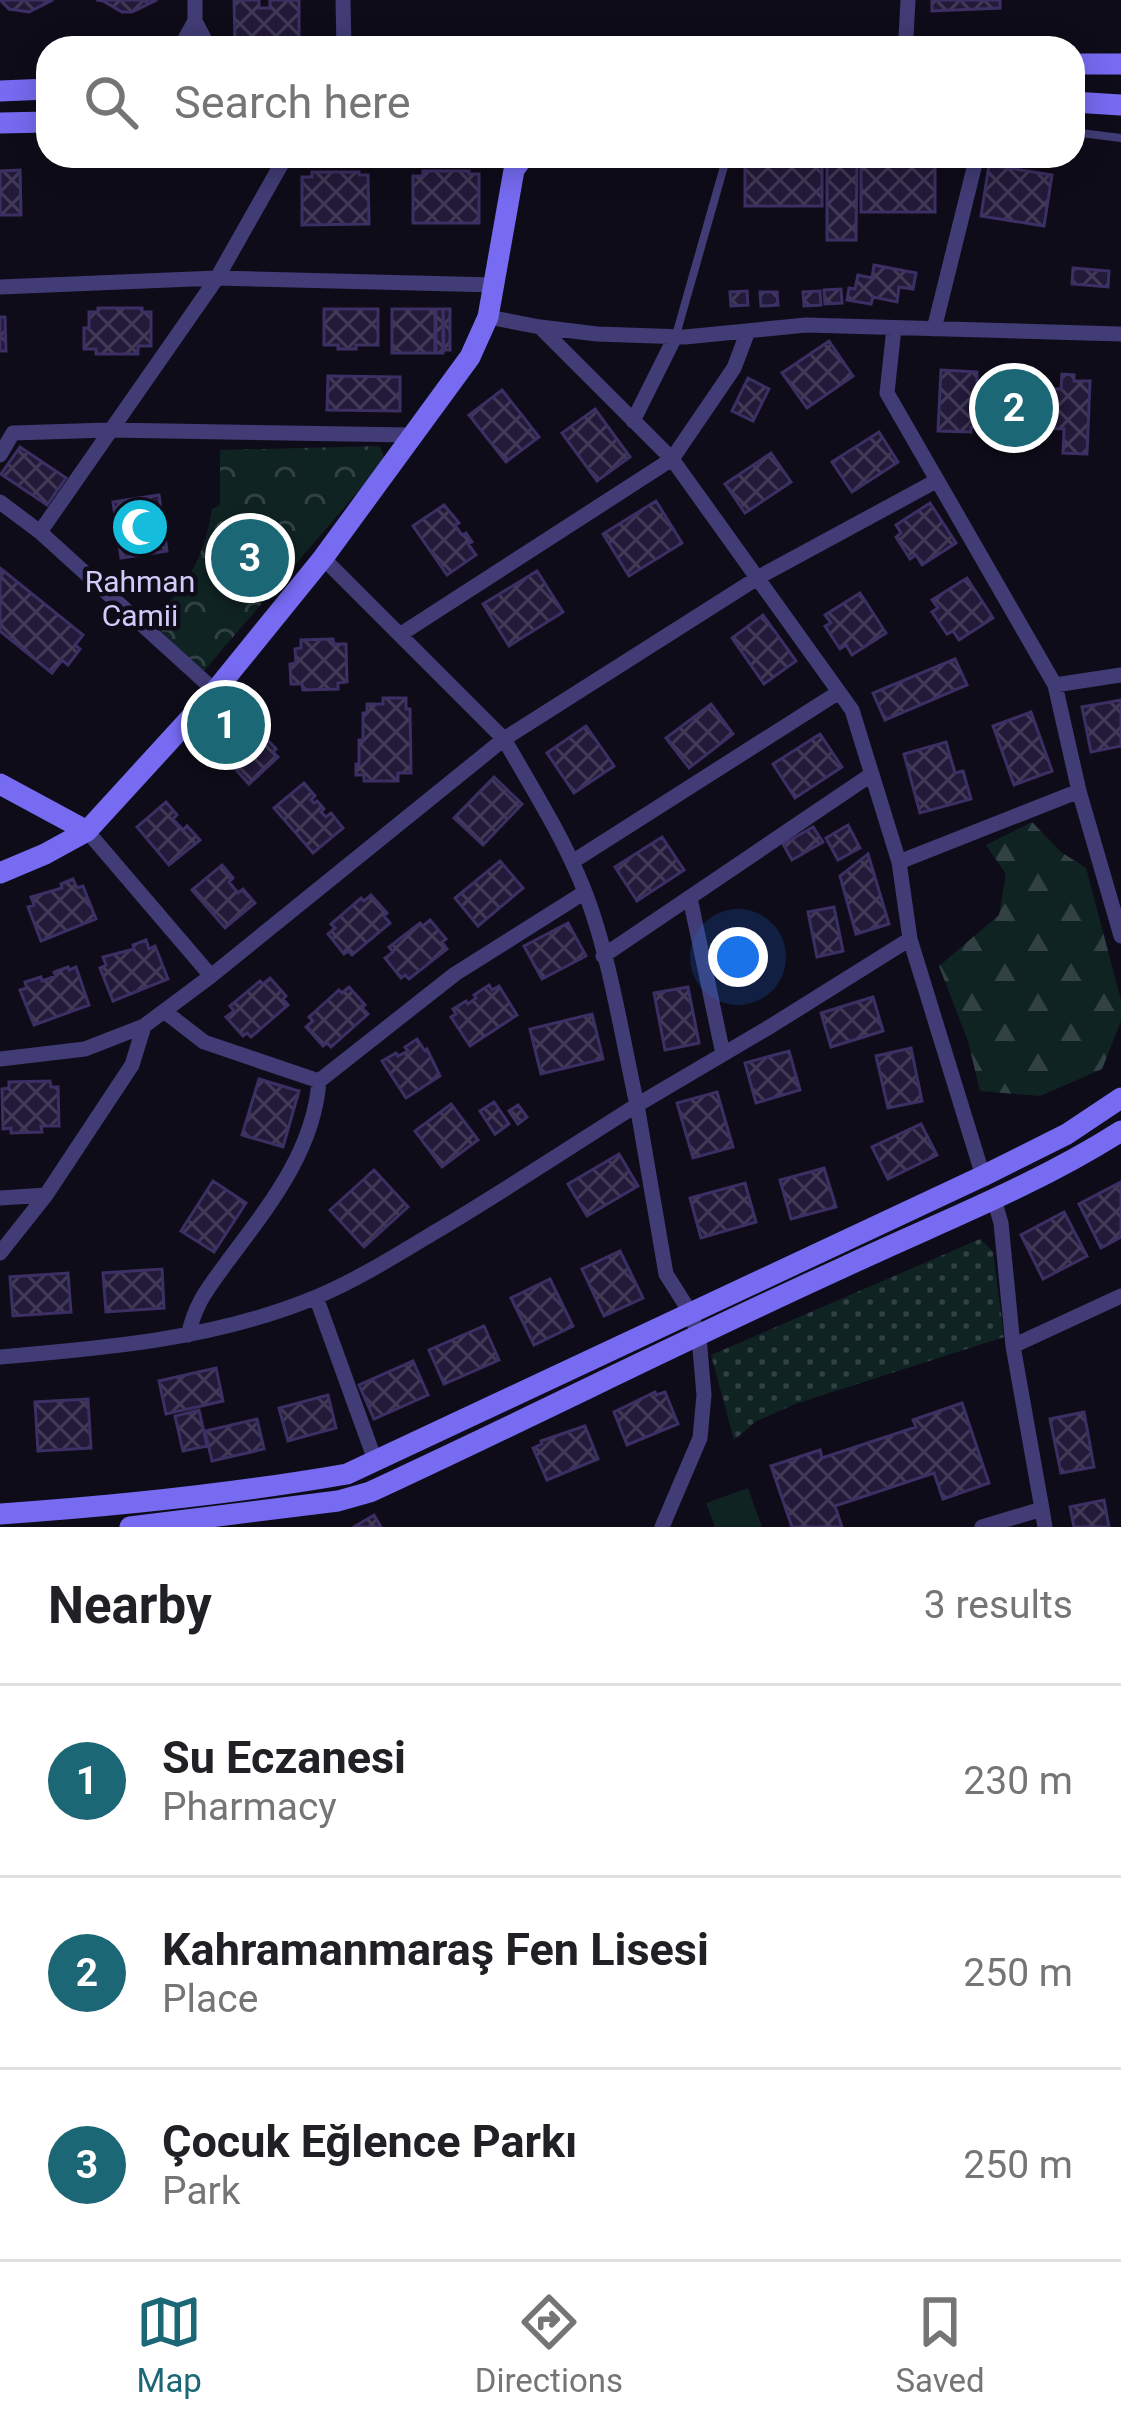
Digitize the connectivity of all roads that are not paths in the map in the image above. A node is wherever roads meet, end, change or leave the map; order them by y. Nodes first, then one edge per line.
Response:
1 (195, 0) edge
2 (343, 0) edge
3 (908, 0) edge
4 (194, 21) junction
5 (186, 36) edge
6 (202, 36) edge
7 (344, 36) edge
8 (906, 36) edge
9 (1085, 64) edge
10 (1121, 64) edge
11 (36, 90) edge
12 (0, 91) edge
13 (1085, 103) edge
14 (1121, 105) edge
15 (36, 122) edge
16 (0, 123) edge
17 (1085, 134) edge
18 (1121, 138) edge
19 (279, 168) edge
20 (514, 168) edge
21 (724, 168) edge
22 (974, 168) edge
23 (217, 278) junction
24 (494, 285) junction
25 (0, 286) edge
26 (488, 316) junction
27 (540, 327) junction
28 (893, 328) junction
29 (934, 329) junction
30 (748, 332) junction
31 (1121, 334) edge
32 (675, 337) junction
33 (633, 422) junction
34 (110, 430) junction
35 (7, 432) edge
36 (412, 436) junction
37 (0, 454) edge
38 (672, 459) junction
39 (936, 481) junction
40 (0, 502) edge
41 (40, 532) junction
42 (323, 558) junction
43 (759, 577) junction
44 (401, 634) junction
45 (1121, 675) edge
46 (1055, 685) junction
47 (215, 691) junction
48 (839, 692) junction
49 (504, 739) junction
50 (872, 774) junction
51 (0, 784) edge
52 (1079, 791) junction
53 (87, 831) junction
54 (572, 862) junction
55 (899, 862) junction
56 (0, 873) edge
57 (585, 892) junction
58 (689, 898) junction
59 (1121, 936) edge
60 (910, 939) junction
61 (603, 956) junction
62 (211, 976) junction
63 (164, 1011) junction
64 (144, 1026) junction
65 (723, 1054) junction
66 (0, 1059) edge
67 (319, 1081) junction
68 (1121, 1098) edge
69 (638, 1105) junction
70 (1121, 1131) edge
71 (983, 1176) junction
72 (46, 1195) junction
73 (0, 1198) edge
74 (994, 1199) junction
75 (0, 1253) edge
76 (1121, 1296) edge
77 (316, 1297) junction
78 (689, 1312) junction
79 (188, 1335) junction
80 (699, 1336) junction
81 (1013, 1346) junction
82 (0, 1357) edge
83 (375, 1460) junction
84 (1042, 1509) junction
85 (0, 1514) edge
86 (130, 1527) edge
87 (662, 1527) edge
88 (982, 1527) edge
89 (1046, 1527) edge

1 - 4 street
2 - 7 street
3 - 8 street
4 - 5 street
4 - 6 street
9 - 10 street
11 - 12 street
13 - 14 street
15 - 16 street
17 - 18 lane
19 - 23 street
20 - 24 street
21 - 32 lane
22 - 29 street
23 - 24 street
23 - 25 street
23 - 34 street
24 - 26 street
26 - 27 street
26 - 36 street
27 - 32 street
27 - 33 street
28 - 29 street
28 - 30 street
28 - 39 street
29 - 31 street
30 - 32 street
30 - 38 street
32 - 33 street
33 - 38 street
34 - 35 street
34 - 36 street
34 - 41 street
35 - 37 street
36 - 42 street
38 - 43 street
38 - 44 street
39 - 43 street
39 - 46 street
40 - 41 street
41 - 47 street
42 - 44 street
42 - 47 street
43 - 48 street
43 - 49 street
44 - 49 street
45 - 46 street
46 - 52 street
47 - 53 street
48 - 50 street
48 - 54 street
49 - 54 street
49 - 62 street
50 - 55 street
50 - 58 street
51 - 53 street
52 - 55 street
52 - 59 street
53 - 56 street
53 - 62 street
54 - 57 street
55 - 60 street
57 - 61 street
57 - 67 street
58 - 61 street
58 - 65 street
60 - 65 street
60 - 71 street
61 - 69 street
62 - 63 street
63 - 64 street
63 - 67 street
64 - 66 street
64 - 72 street
65 - 69 street
67 - 79 street
68 - 71 street
69 - 77 street
69 - 78 street
70 - 74 street
71 - 78 street
72 - 73 street
72 - 75 street
74 - 80 street
74 - 81 street
76 - 81 street
77 - 79 street
77 - 83 street
78 - 80 street
78 - 83 street
79 - 82 street
80 - 86 street
80 - 87 street
81 - 84 street
83 - 85 street
84 - 88 street
84 - 89 street

